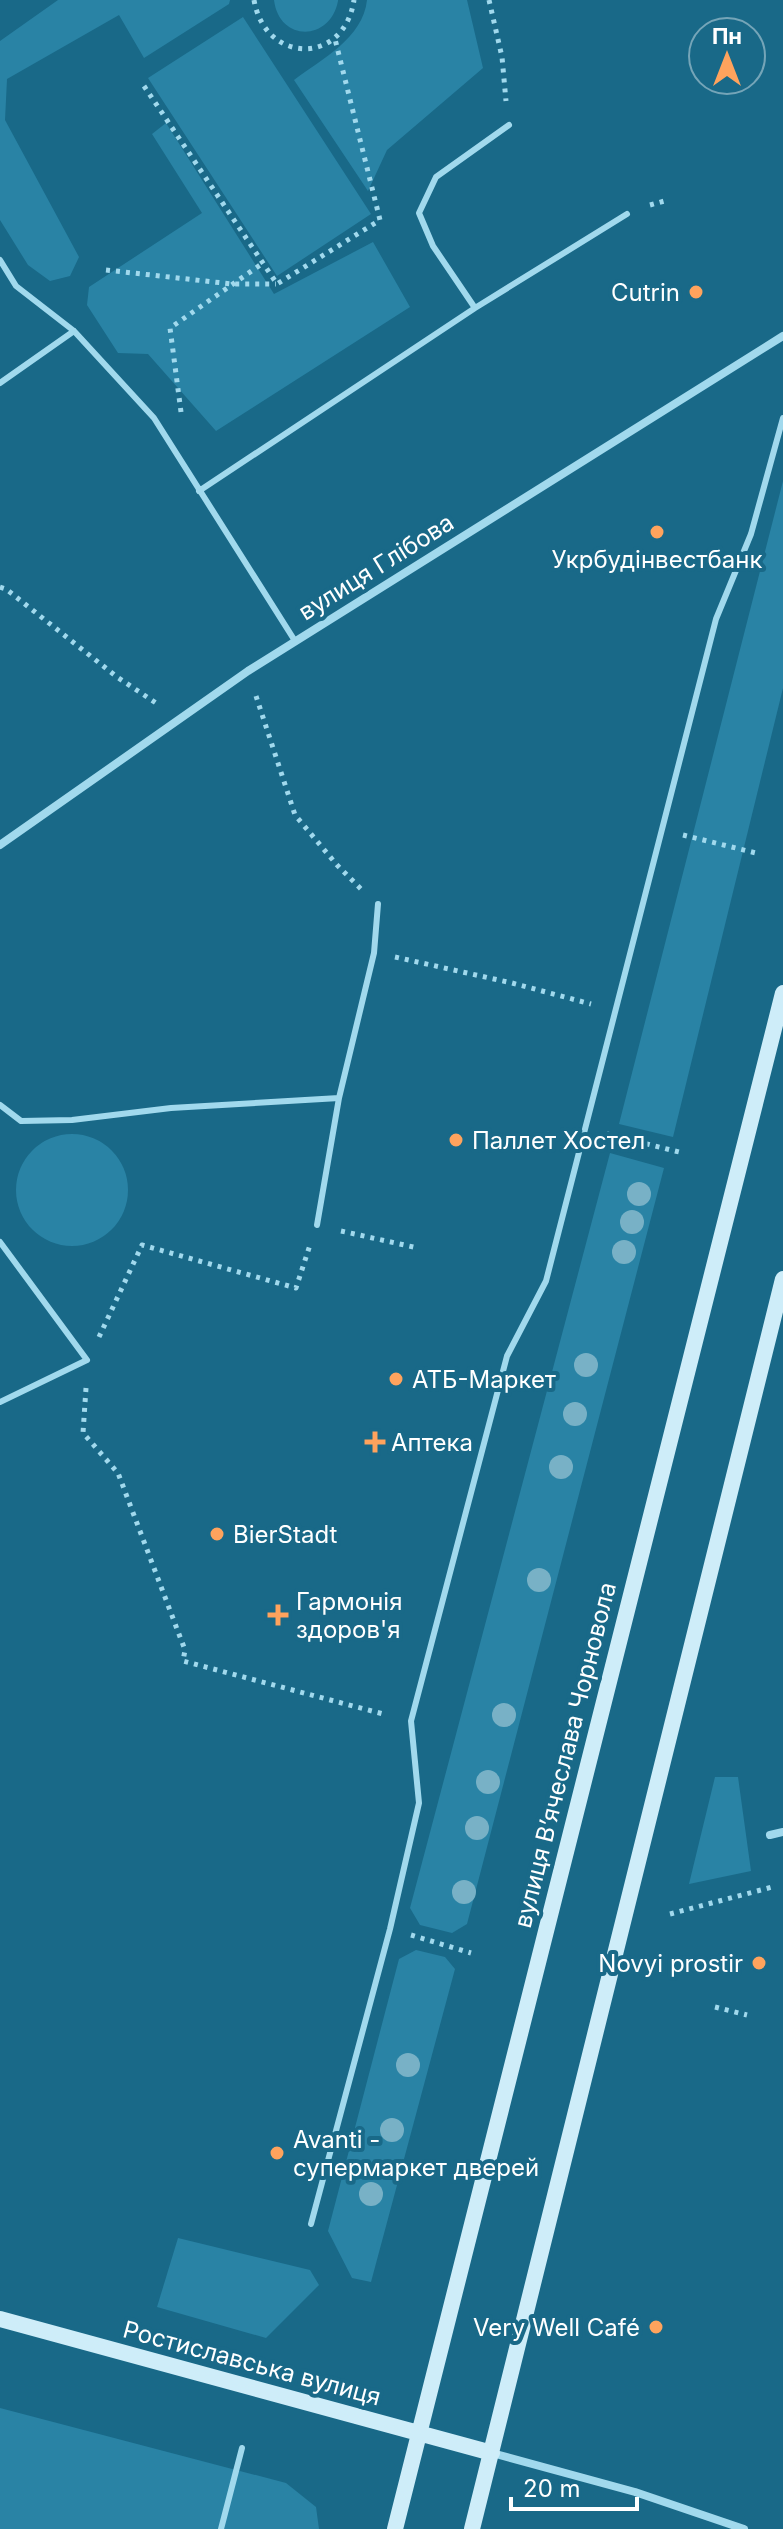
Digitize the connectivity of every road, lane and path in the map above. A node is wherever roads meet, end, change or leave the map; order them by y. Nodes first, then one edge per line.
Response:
1 (254, 0) edge
2 (354, 0) edge
3 (489, 0) edge
4 (335, 39) junction
5 (144, 86) dead end
6 (509, 125) joint
7 (627, 214) dead end
8 (0, 260) edge
9 (263, 263) junction
10 (106, 270) dead end
11 (232, 284) junction
12 (277, 284) junction
13 (475, 308) junction
14 (74, 331) junction
15 (783, 336) edge
16 (0, 383) edge
17 (783, 418) edge
18 (182, 419) dead end
19 (199, 491) junction
20 (0, 587) edge
21 (295, 641) junction
22 (248, 671) junction
23 (180, 719) junction
24 (663, 830) junction
25 (0, 845) edge
26 (756, 853) dead end
27 (378, 904) joint
28 (374, 953) junction
29 (783, 993) edge
30 (617, 1010) junction
31 (339, 1098) junction
32 (0, 1105) edge
33 (586, 1129) junction
34 (679, 1152) dead end
35 (317, 1225) junction
36 (0, 1242) edge
37 (142, 1245) dead end
38 (418, 1248) dead end
39 (783, 1279) edge
40 (0, 1402) edge
41 (83, 1433) dead end
42 (411, 1721) junction
43 (783, 1832) edge
44 (770, 1835) dead end
45 (776, 1886) dead end
46 (670, 1914) dead end
47 (390, 1929) junction
48 (471, 1953) dead end
49 (715, 2007) dead end
50 (747, 2015) dead end
51 (311, 2224) dead end
52 (0, 2319) edge
53 (418, 2434) junction
54 (242, 2448) dead end
55 (492, 2453) junction
56 (221, 2529) edge
57 (395, 2529) edge
58 (472, 2529) edge
59 (744, 2529) edge

1 - 4 path
2 - 4 path
3 - 6 path
4 - 12 path
5 - 9 path
6 - 13 lane
7 - 13 lane
8 - 14 lane
9 - 11 path
9 - 12 path
10 - 11 path
11 - 12 path
11 - 18 path
13 - 19 lane
14 - 16 lane
14 - 19 lane
15 - 21 street, вулиця Глібова
17 - 24 lane
19 - 21 lane
20 - 23 path
21 - 22 street, вулиця Глібова
22 - 23 street, вулиця Глібова
22 - 27 path
23 - 25 street, вулиця Глібова
24 - 26 path
24 - 30 lane
27 - 28 lane
28 - 30 path
28 - 31 lane
29 - 53 main road, вулиця Вʼячеслава Чорновола
30 - 33 lane
31 - 32 lane
31 - 35 lane
33 - 34 path
33 - 42 lane
35 - 37 path
35 - 38 path
36 - 40 lane
39 - 55 main road
41 - 42 path
42 - 47 lane
43 - 44 street
45 - 46 path
47 - 48 path
47 - 51 lane
49 - 50 path
52 - 53 main road, Ростиславська вулиця
53 - 55 main road, Ростиславська вулиця
53 - 57 main road, вулиця Вʼячеслава Чорновола
54 - 56 lane
55 - 58 main road
55 - 59 street

